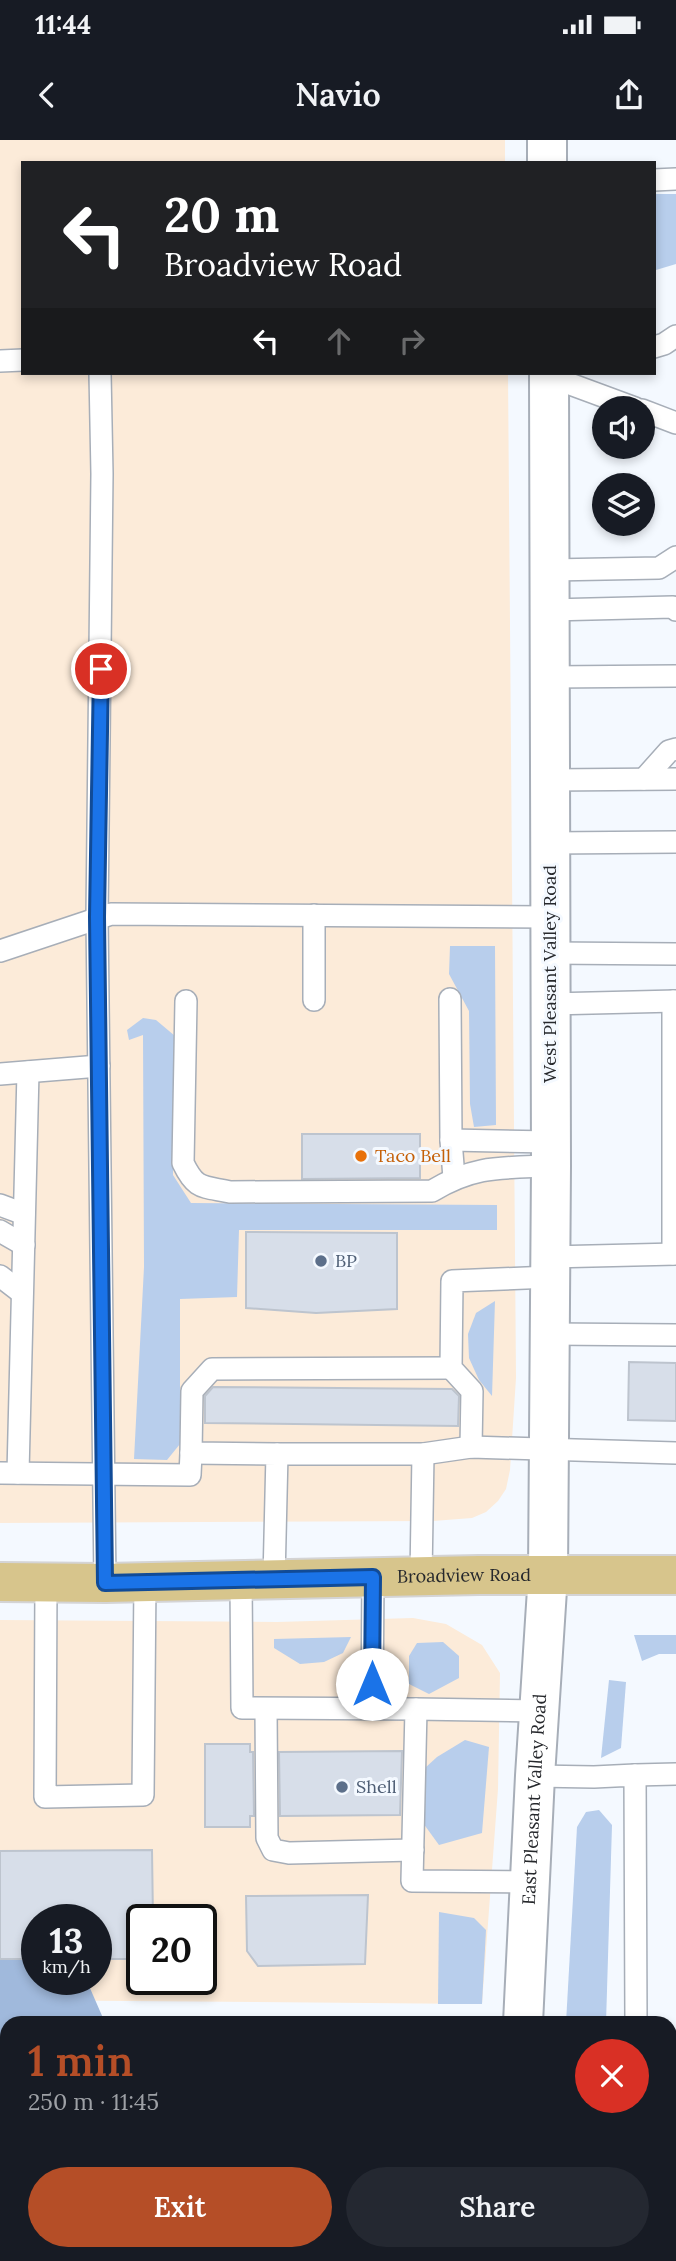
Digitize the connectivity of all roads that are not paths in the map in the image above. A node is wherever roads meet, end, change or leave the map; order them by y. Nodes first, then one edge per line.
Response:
1 (547, 140) edge
2 (547, 161) edge
3 (676, 179) edge
4 (656, 180) edge
5 (676, 336) edge
6 (656, 346) edge
7 (21, 360) edge
8 (0, 361) edge
9 (100, 375) edge
10 (549, 375) edge
11 (551, 375) edge
12 (599, 396) edge
13 (655, 415) edge
14 (676, 423) edge
15 (676, 557) edge
16 (551, 570) junction
17 (550, 610) junction
18 (676, 610) edge
19 (676, 676) edge
20 (550, 677) junction
21 (676, 748) edge
22 (644, 779) junction
23 (676, 779) edge
24 (550, 780) junction
25 (676, 842) edge
26 (550, 843) junction
27 (314, 915) junction
28 (97, 917) junction
29 (550, 935) junction
30 (0, 951) edge
31 (676, 954) edge
32 (450, 999) dead end
33 (314, 1000) dead end
34 (186, 1001) dead end
35 (674, 1001) edge
36 (550, 1004) junction
37 (99, 1066) junction
38 (28, 1073) junction
39 (0, 1074) edge
40 (451, 1140) junction
41 (551, 1154) junction
42 (454, 1178) junction
43 (0, 1205) edge
44 (24, 1214) junction
45 (0, 1231) edge
46 (24, 1245) junction
47 (674, 1254) edge
48 (550, 1267) junction
49 (0, 1276) edge
50 (22, 1293) junction
51 (550, 1334) junction
52 (676, 1335) edge
53 (451, 1368) junction
54 (471, 1447) junction
55 (549, 1449) junction
56 (191, 1453) junction
57 (676, 1453) edge
58 (277, 1454) junction
59 (423, 1454) junction
60 (103, 1472) junction
61 (9, 1473) edge
62 (548, 1574) junction
63 (676, 1575) edge
64 (373, 1577) junction
65 (421, 1577) junction
66 (258, 1579) junction
67 (145, 1581) junction
68 (0, 1582) edge
69 (46, 1582) junction
70 (105, 1583) junction
71 (372, 1709) junction
72 (416, 1709) junction
73 (266, 1710) junction
74 (539, 1711) junction
75 (676, 1774) edge
76 (635, 1775) junction
77 (535, 1776) junction
78 (412, 1850) junction
79 (531, 1882) junction
80 (523, 2016) edge
81 (636, 2016) edge

1 - 2 main road
3 - 4 lane
5 - 6 lane
7 - 8 lane
9 - 28 lane
10 - 16 main road, West Pleasant Valley Road
11 - 12 lane
13 - 14 lane
15 - 16 lane
16 - 17 main road, West Pleasant Valley Road
17 - 18 lane
17 - 20 main road, West Pleasant Valley Road
19 - 20 lane
20 - 24 main road, West Pleasant Valley Road
21 - 22 lane
22 - 23 lane
22 - 24 lane
24 - 26 main road, West Pleasant Valley Road
25 - 26 lane
26 - 29 main road, West Pleasant Valley Road
27 - 28 lane
27 - 29 lane
27 - 33 lane
28 - 30 lane
28 - 37 lane
29 - 31 lane
29 - 36 main road, West Pleasant Valley Road
32 - 40 lane
34 - 42 lane
35 - 36 lane
35 - 47 lane
36 - 41 main road, West Pleasant Valley Road
37 - 38 lane
37 - 60 lane
38 - 39 lane
38 - 44 lane
40 - 41 lane
40 - 42 lane
41 - 42 lane
41 - 48 main road, West Pleasant Valley Road
43 - 44 lane
44 - 46 lane
45 - 46 lane
46 - 50 lane
47 - 48 lane
48 - 51 main road, West Pleasant Valley Road
48 - 53 lane
49 - 50 lane
50 - 61 lane
51 - 52 lane
51 - 55 main road, West Pleasant Valley Road
53 - 54 lane
53 - 56 lane
54 - 55 lane
54 - 59 lane
55 - 57 lane
55 - 62 main road, West Pleasant Valley Road
56 - 58 lane
56 - 60 lane
58 - 59 lane
58 - 66 lane
59 - 65 lane
60 - 61 lane
60 - 70 lane
62 - 63 main road, Broadview Road
62 - 65 main road, Broadview Road
62 - 74 main road, East Pleasant Valley Road
64 - 65 main road, Broadview Road
64 - 66 main road, Broadview Road
64 - 71 lane
66 - 67 main road, Broadview Road
66 - 73 lane
67 - 69 lane
67 - 70 main road, Broadview Road
68 - 69 main road, Broadview Road
69 - 70 main road, Broadview Road
71 - 72 lane
71 - 73 lane
72 - 74 lane
72 - 78 lane
73 - 78 lane
74 - 77 main road, East Pleasant Valley Road
75 - 76 lane
76 - 77 lane
76 - 81 lane
77 - 79 main road, East Pleasant Valley Road
78 - 79 lane
79 - 80 main road, East Pleasant Valley Road

